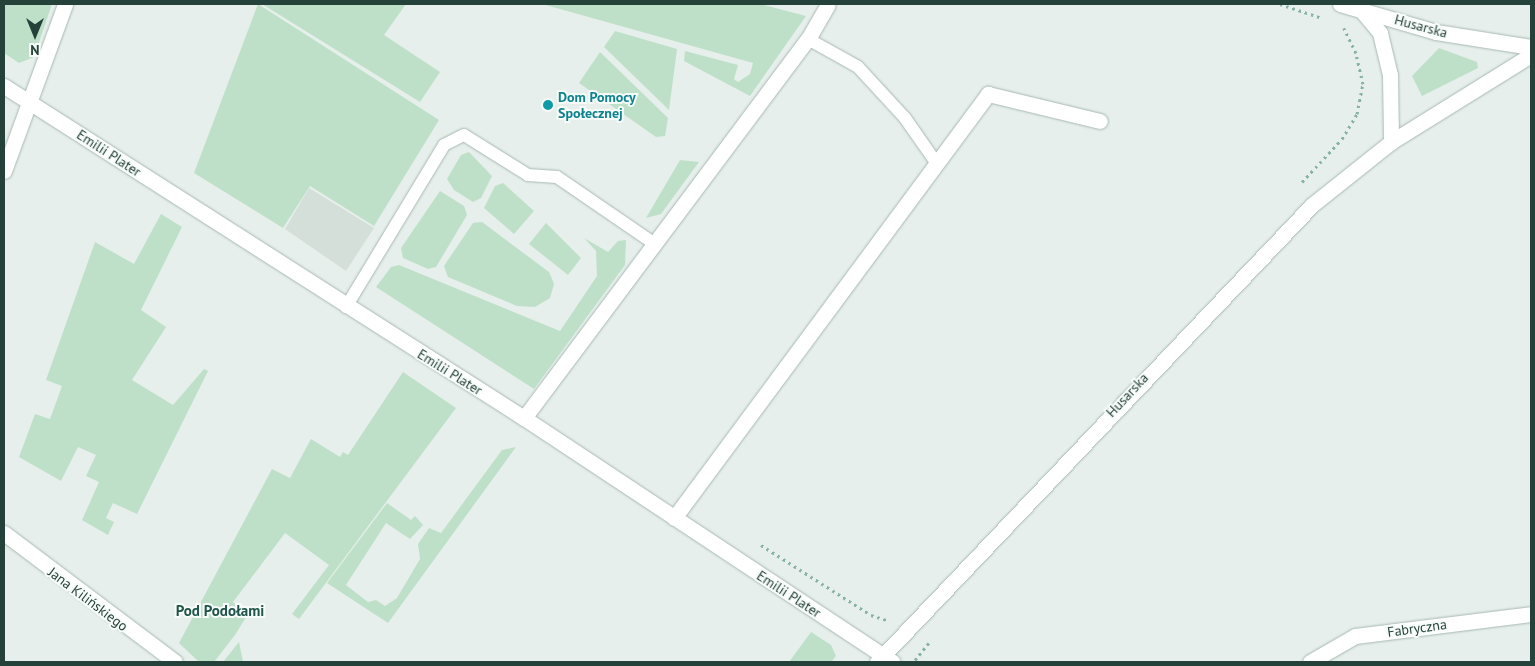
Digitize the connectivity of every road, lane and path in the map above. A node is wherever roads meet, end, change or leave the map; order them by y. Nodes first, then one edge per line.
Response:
1 (65, 4) edge
2 (1280, 4) edge
3 (1340, 4) edge
4 (828, 5) dead end
5 (1361, 10) junction
6 (1327, 20) dead end
7 (1335, 24) dead end
8 (808, 39) junction
9 (1531, 47) edge
10 (1531, 55) edge
11 (1363, 84) dead end
12 (4, 86) edge
13 (29, 102) junction
14 (1100, 122) dead end
15 (1391, 142) junction
16 (935, 161) junction
17 (4, 171) edge
18 (654, 244) junction
19 (346, 307) junction
20 (524, 418) junction
21 (674, 518) junction
22 (4, 533) edge
23 (1531, 614) edge
24 (919, 617) junction
25 (884, 660) edge
26 (175, 662) edge
27 (913, 662) edge
28 (1310, 662) edge

1 - 13 street
2 - 6 path
3 - 5 street
4 - 8 street
5 - 9 street, Husarska
5 - 15 street, Husarska
7 - 11 path
8 - 16 lane
8 - 18 street
10 - 15 street, Husarska
12 - 13 street, Emilii Plater
13 - 17 street
13 - 19 street, Emilii Plater
14 - 16 street
15 - 24 street, Husarska
16 - 21 street
18 - 19 lane
18 - 20 street
19 - 20 street, Emilii Plater
20 - 21 street, Emilii Plater
21 - 25 street, Emilii Plater
22 - 26 street, Jana Kilińskiego
23 - 28 street, Fabryczna
24 - 25 street, Husarska
24 - 27 path

